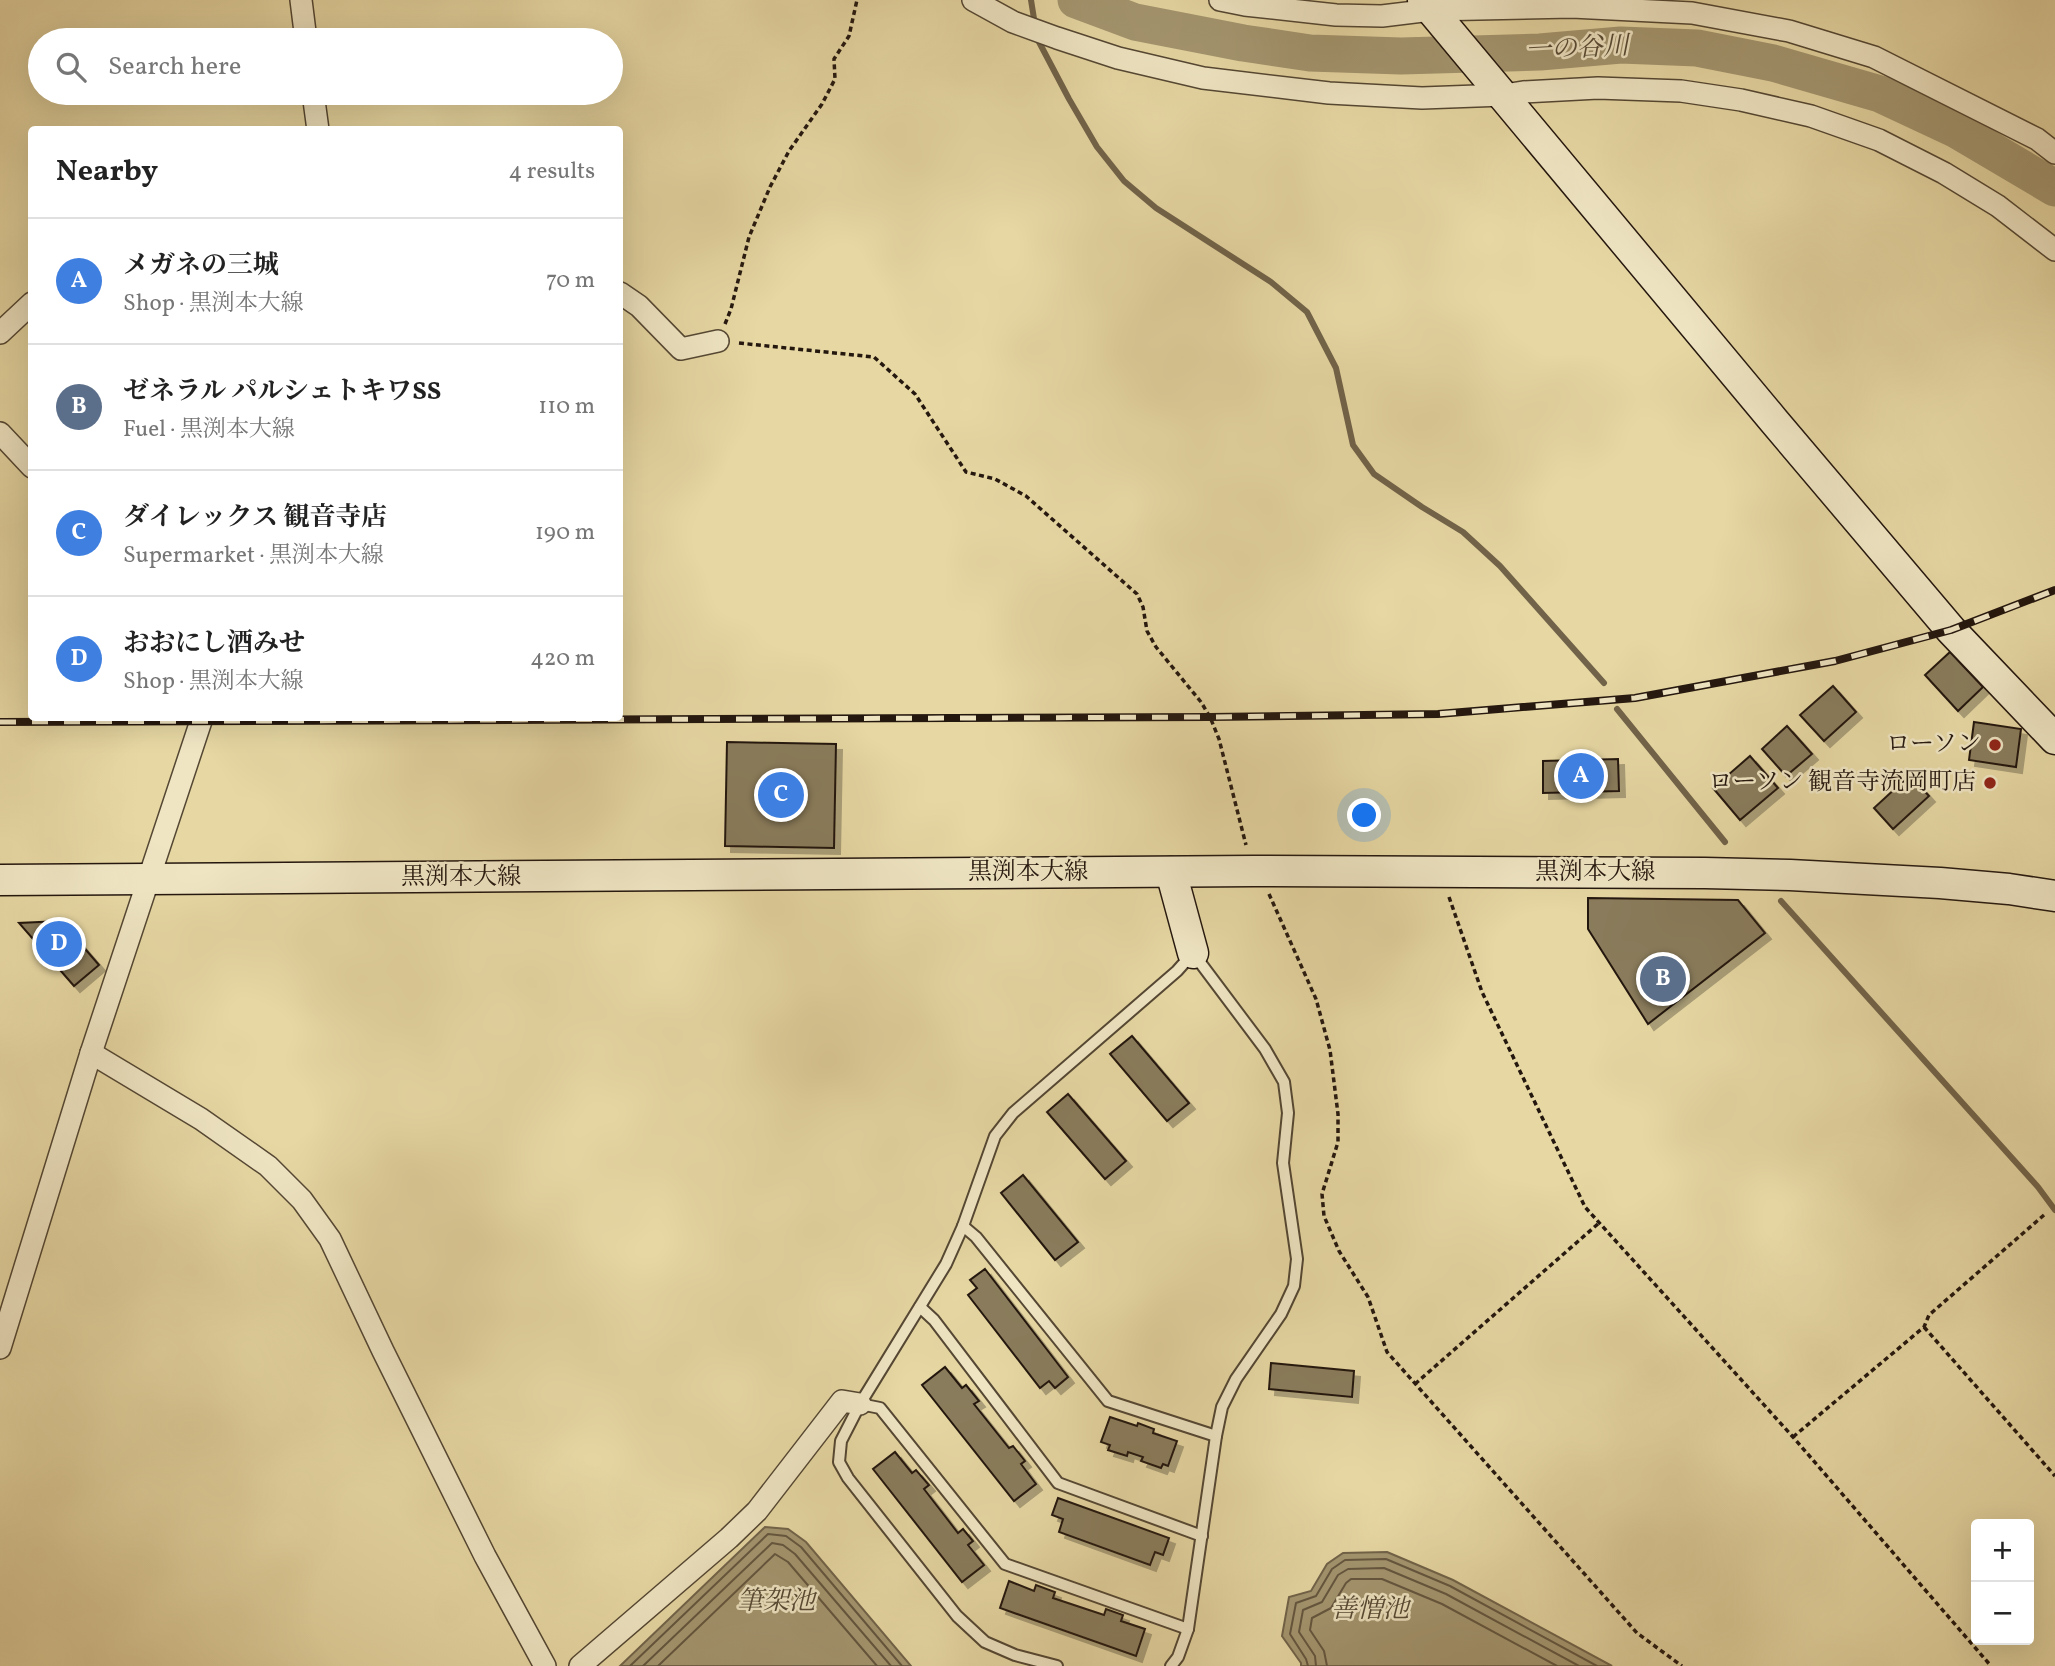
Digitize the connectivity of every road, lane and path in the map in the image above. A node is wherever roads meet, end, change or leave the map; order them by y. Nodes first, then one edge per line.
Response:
1 (301, 0) edge
2 (857, 0) edge
3 (973, 0) edge
4 (1220, 0) edge
5 (1427, 5) edge
6 (304, 28) edge
7 (1504, 95) junction
8 (315, 105) edge
9 (317, 126) edge
10 (2055, 153) edge
11 (2055, 250) edge
12 (623, 295) edge
13 (28, 307) edge
14 (0, 332) edge
15 (718, 341) junction
16 (0, 433) edge
17 (28, 463) edge
18 (201, 721) edge
19 (2055, 739) edge
20 (1171, 872) junction
21 (0, 880) edge
22 (147, 880) junction
23 (1260, 880) junction
24 (1446, 888) dead end
25 (2055, 896) edge
26 (1193, 953) junction
27 (92, 1052) junction
28 (2044, 1215) dead end
29 (1599, 1223) junction
30 (963, 1226) junction
31 (920, 1307) junction
32 (1924, 1326) junction
33 (0, 1348) edge
34 (1415, 1384) junction
35 (860, 1404) junction
36 (1216, 1436) junction
37 (1793, 1437) junction
38 (2055, 1476) edge
39 (1202, 1536) junction
40 (1188, 1629) junction
41 (545, 1666) edge
42 (580, 1666) edge
43 (1057, 1666) edge
44 (1171, 1666) edge
45 (1682, 1666) edge
46 (1991, 1666) edge

1 - 6 street
2 - 15 path
3 - 7 street
4 - 5 street
5 - 7 main road
5 - 10 street
7 - 11 street
7 - 19 main road
8 - 9 street
12 - 15 street
13 - 14 street
15 - 23 path
16 - 17 street
18 - 22 street
20 - 22 main road, 黒渕本大線
20 - 23 main road, 黒渕本大線
20 - 26 main road
21 - 22 main road, 黒渕本大線
22 - 27 street
23 - 25 main road, 黒渕本大線
23 - 34 path
24 - 29 path
26 - 30 lane
26 - 36 lane
27 - 33 street
27 - 41 street
28 - 32 path
29 - 34 path
29 - 37 path
30 - 31 lane
30 - 36 lane
31 - 35 lane
31 - 39 lane
32 - 37 path
32 - 38 path
34 - 45 path
35 - 40 lane
35 - 42 street
35 - 43 lane
36 - 39 lane
37 - 46 path
39 - 40 lane
40 - 44 lane

